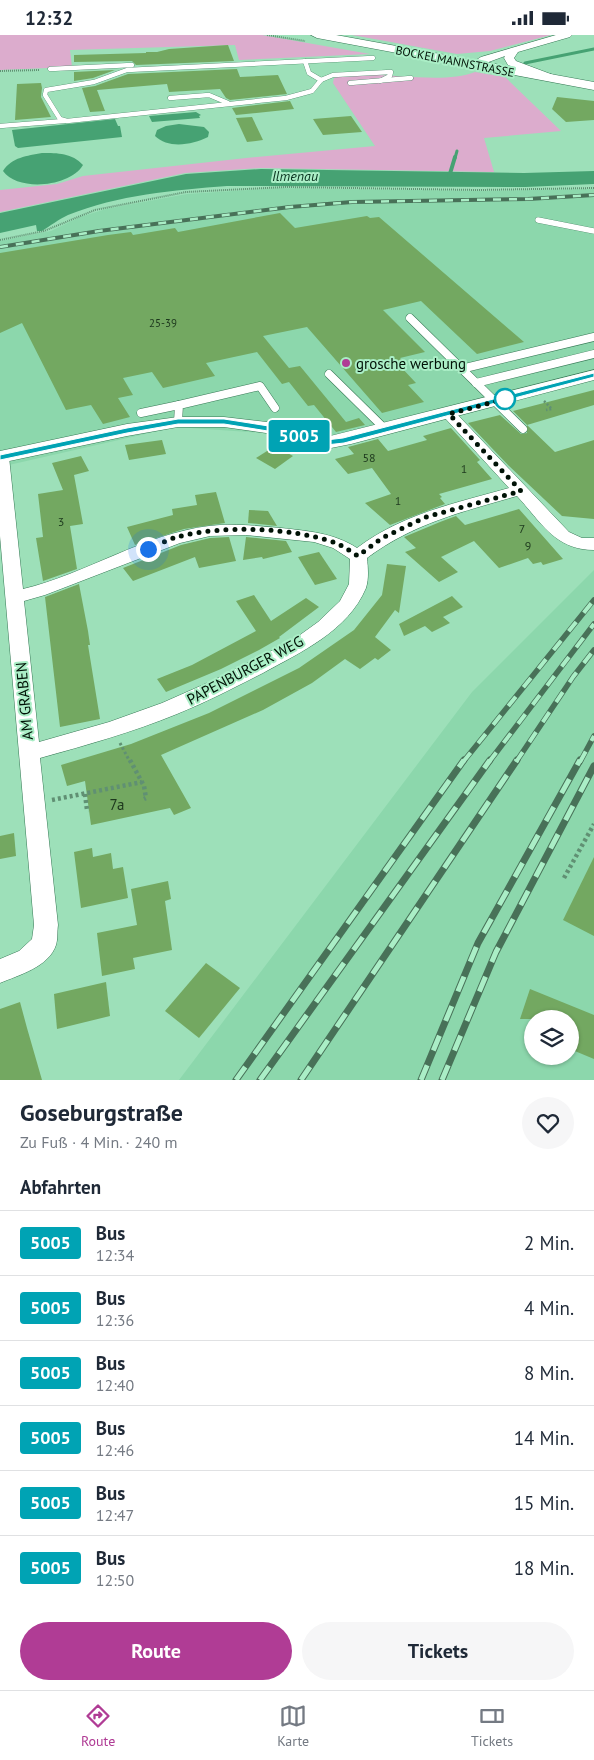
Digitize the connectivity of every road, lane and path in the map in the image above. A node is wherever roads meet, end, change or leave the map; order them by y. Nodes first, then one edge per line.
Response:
1 (267, 35) edge
2 (567, 35) edge
3 (313, 38) edge
4 (515, 51) junction
5 (498, 55) junction
6 (437, 57) junction
7 (305, 61) junction
8 (475, 65) junction
9 (50, 69) joint
10 (0, 71) edge
11 (552, 78) junction
12 (411, 79) dead end
13 (321, 80) junction
14 (380, 81) junction
15 (350, 83) dead end
16 (594, 86) edge
17 (170, 98) dead end
18 (229, 103) junction
19 (67, 121) junction
20 (0, 126) edge
21 (594, 188) edge
22 (538, 220) dead end
23 (594, 231) edge
24 (0, 240) edge
25 (410, 318) dead end
26 (594, 337) edge
27 (594, 354) edge
28 (462, 369) junction
29 (329, 374) dead end
30 (594, 375) edge
31 (476, 383) junction
32 (495, 401) junction
33 (275, 408) dead end
34 (141, 413) dead end
35 (179, 413) junction
36 (449, 414) junction
37 (523, 429) dead end
38 (386, 430) junction
39 (1, 457) edge
40 (521, 491) junction
41 (586, 544) edge
42 (358, 556) junction
43 (14, 597) junction
44 (113, 729) junction
45 (29, 753) junction
46 (142, 782) junction
47 (85, 794) junction
48 (144, 799) dead end
49 (34, 804) junction
50 (89, 810) dead end
51 (594, 824) edge
52 (564, 878) dead end
53 (0, 971) edge

1 - 3 path
2 - 4 street
3 - 6 main road, BOCKELMANNSTRASSE
4 - 5 street
4 - 11 street
5 - 6 street
5 - 8 street
6 - 8 main road, BOCKELMANNSTRASSE
7 - 9 lane
7 - 13 lane
7 - 19 lane
8 - 11 main road, BOCKELMANNSTRASSE
9 - 10 path
11 - 16 main road, BOCKELMANNSTRASSE
12 - 14 lane
13 - 14 lane
13 - 18 lane
14 - 15 lane
17 - 18 lane
18 - 19 lane
19 - 20 lane
21 - 24 path
22 - 23 lane
25 - 28 lane
26 - 28 lane
27 - 31 lane
28 - 31 lane
29 - 38 lane
30 - 32 street
31 - 32 lane
32 - 36 street
32 - 37 lane
33 - 35 lane
34 - 35 lane
35 - 38 street
35 - 39 street
36 - 38 street
36 - 40 street
39 - 43 street, AM GRABEN
40 - 41 street
40 - 42 street
42 - 43 street
42 - 44 street, PAPENBURGER WEG
43 - 45 street, AM GRABEN
44 - 45 street, PAPENBURGER WEG
44 - 46 path
45 - 49 street, AM GRABEN
46 - 47 path
46 - 48 path
47 - 49 path
47 - 50 path
49 - 53 street, AM GRABEN
51 - 52 path

